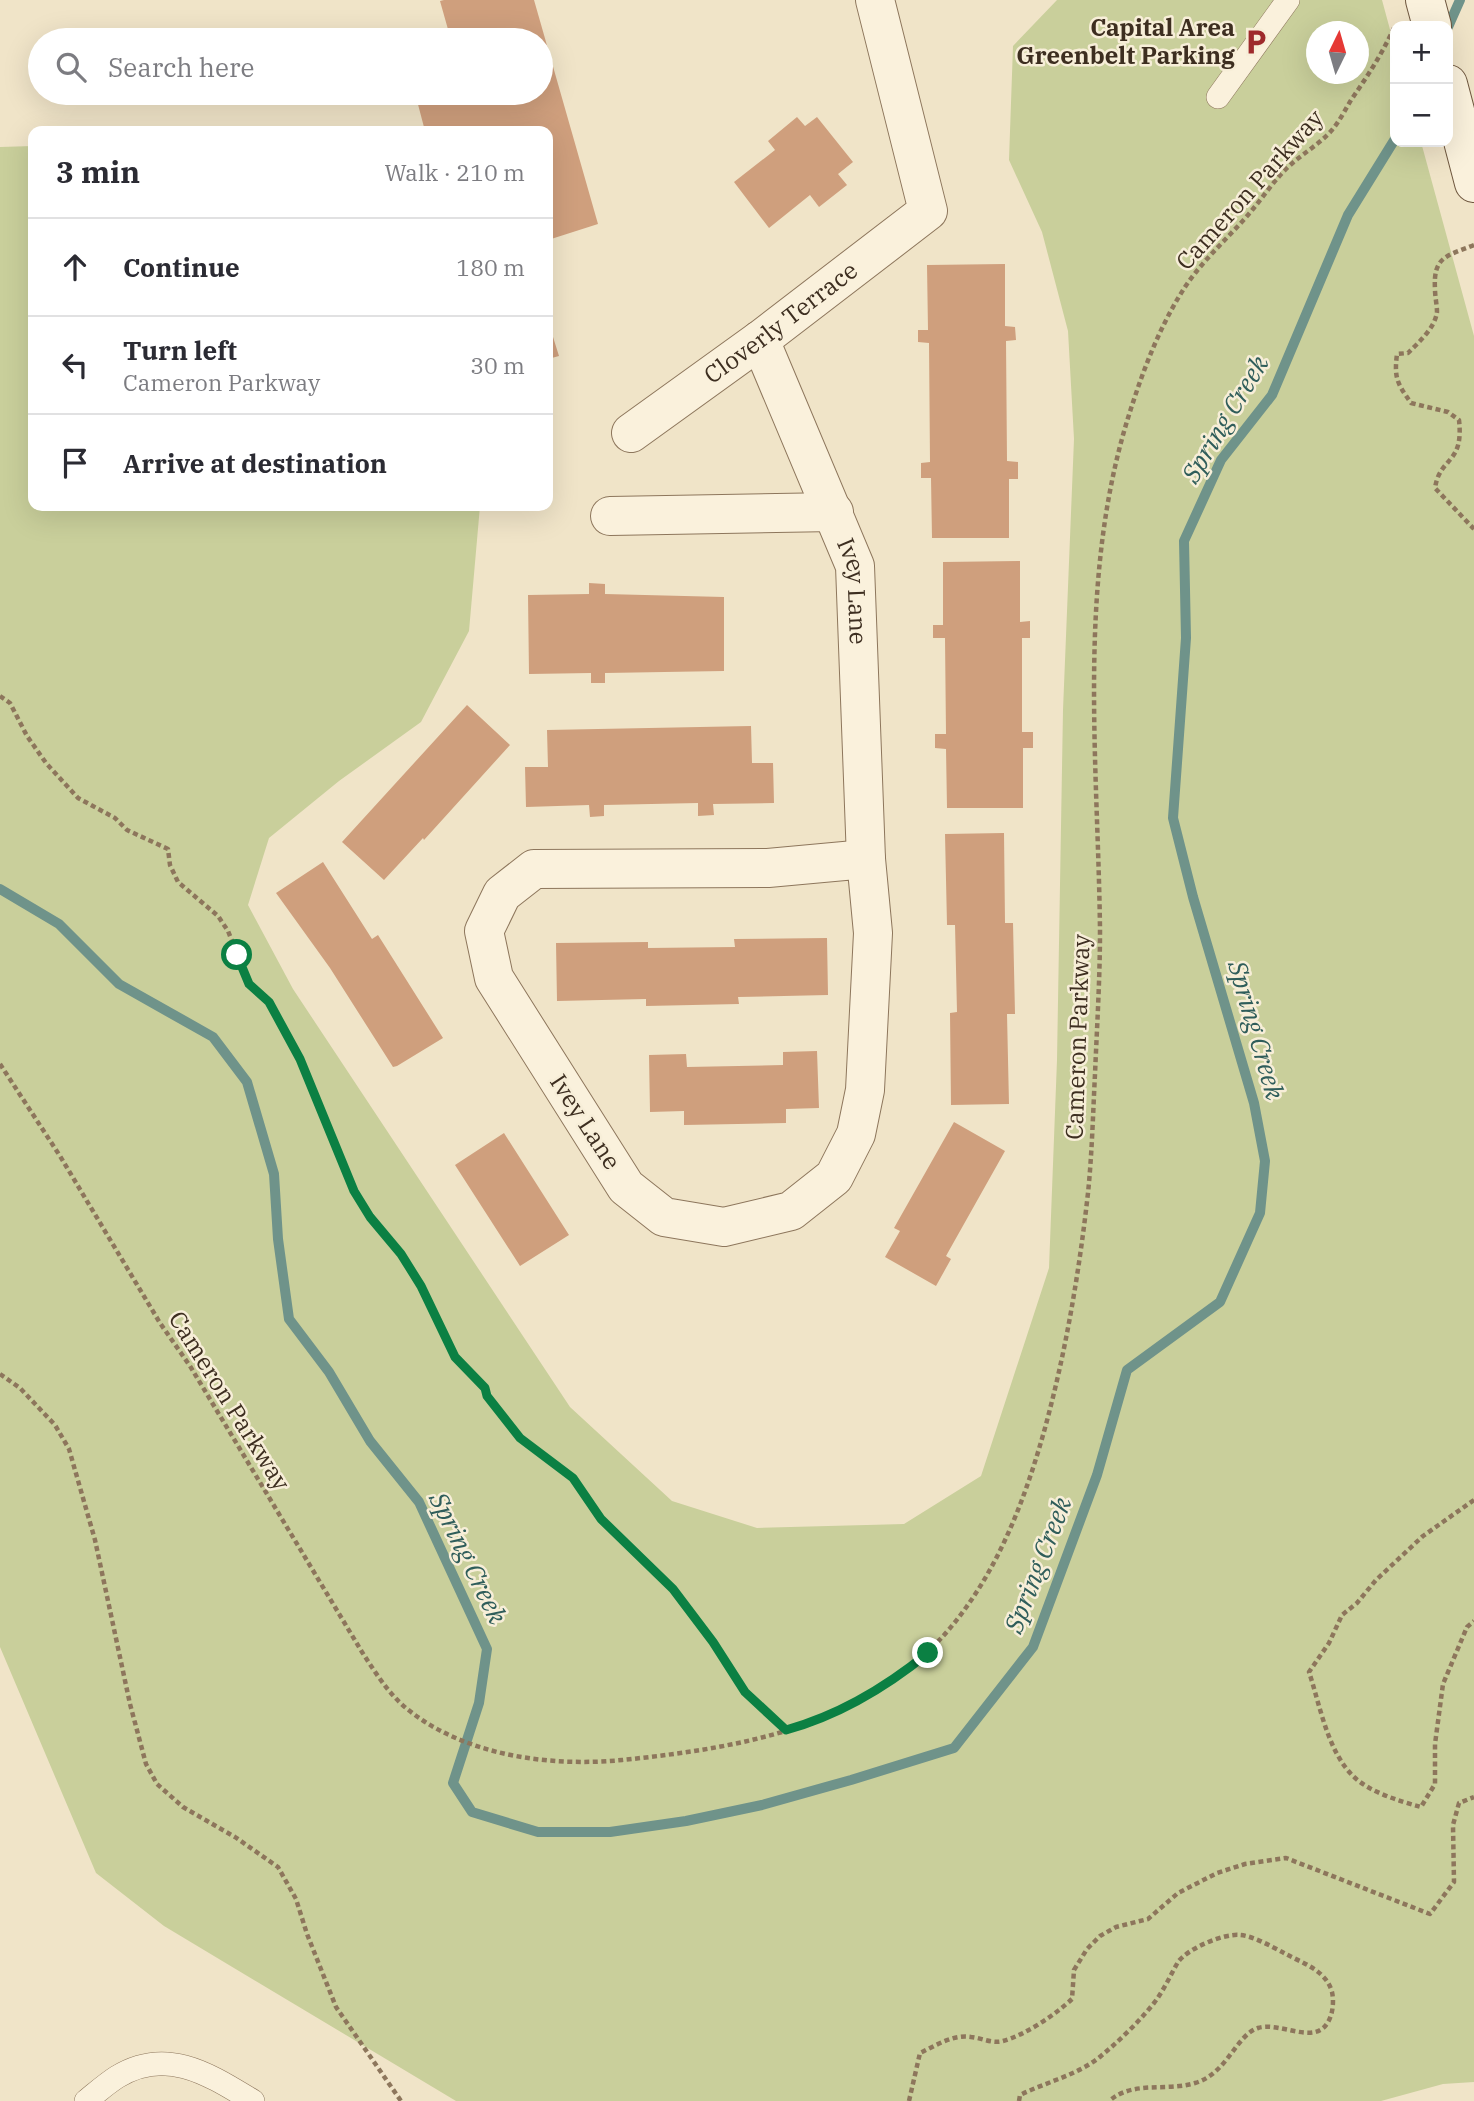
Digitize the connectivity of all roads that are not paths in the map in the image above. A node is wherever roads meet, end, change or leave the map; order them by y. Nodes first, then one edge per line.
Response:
1 (874, 0) edge
2 (1288, 0) edge
3 (1425, 0) edge
4 (1431, 21) edge
5 (1218, 97) dead end
6 (1453, 105) edge
7 (1474, 183) edge
8 (760, 340) junction
9 (631, 433) dead end
10 (834, 512) junction
11 (610, 516) dead end
12 (866, 859) junction
13 (86, 2101) edge
14 (253, 2101) edge

1 - 8 street, Cloverly Terrace
2 - 5 lane
3 - 4 street
6 - 7 street
8 - 9 street, Cloverly Terrace
8 - 10 street, Ivey Lane
10 - 11 street
10 - 12 street, Ivey Lane
12 - 12 street, Ivey Lane
13 - 14 lane

